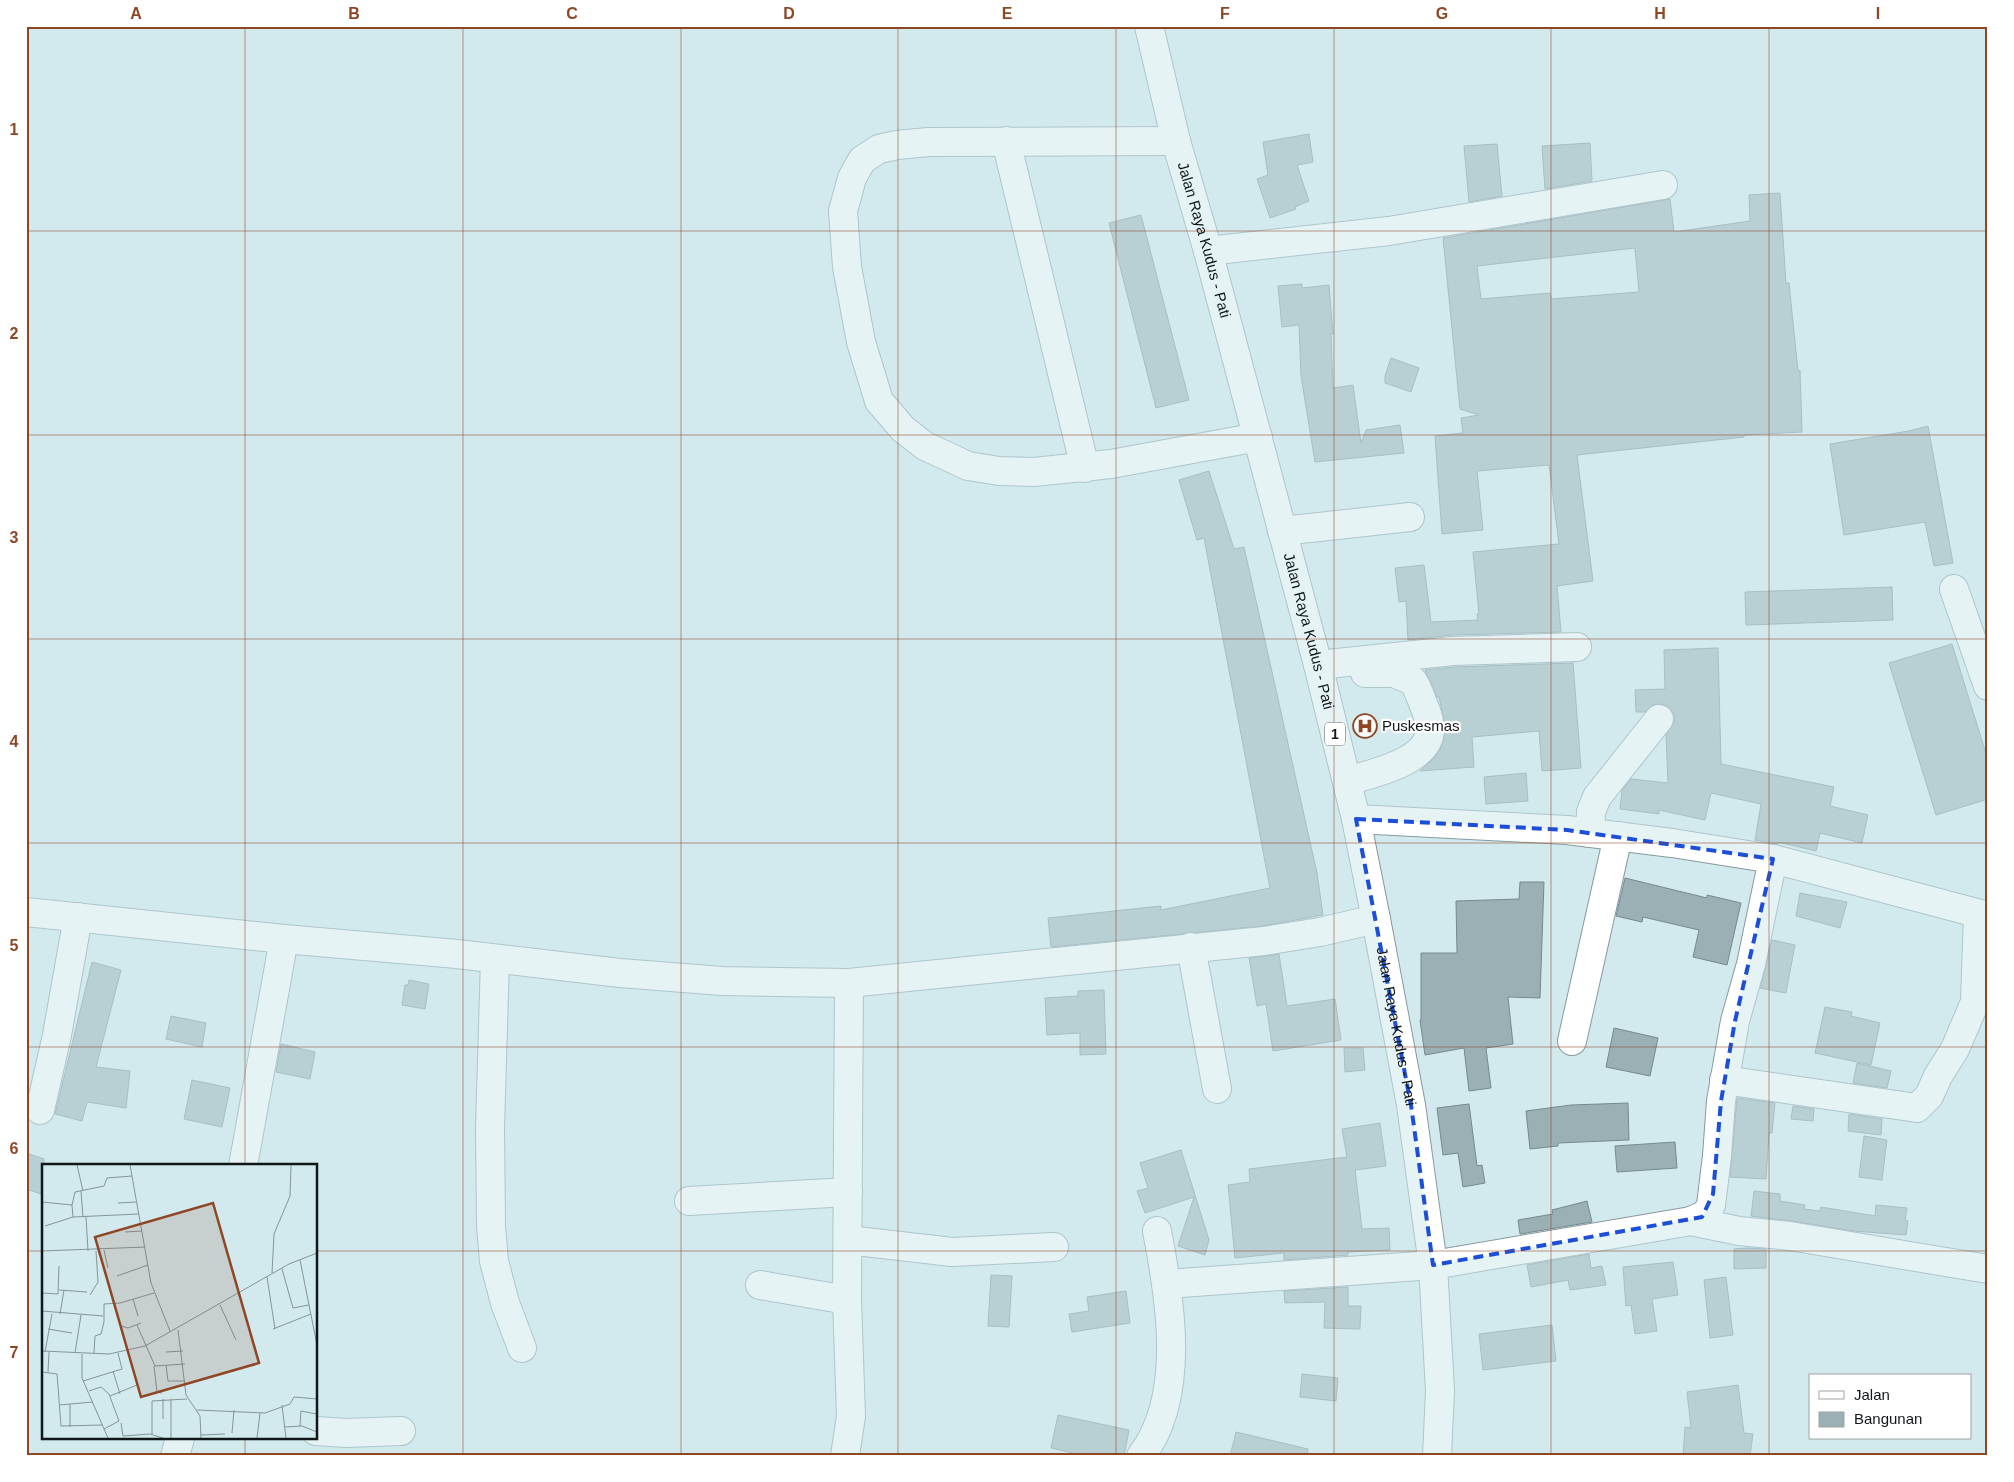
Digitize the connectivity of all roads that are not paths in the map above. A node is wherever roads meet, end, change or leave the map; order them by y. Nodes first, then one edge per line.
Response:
1 (1149, 26) edge
2 (1006, 141) junction
3 (1176, 141) junction
4 (1663, 185) dead end
5 (1208, 251) junction
6 (1258, 436) junction
7 (1085, 468) junction
8 (1410, 517) dead end
9 (1282, 531) junction
10 (1954, 589) dead end
11 (1577, 647) dead end
12 (1320, 672) junction
13 (1988, 686) edge
14 (1659, 720) dead end
15 (1347, 781) junction
16 (1356, 819) junction
17 (1590, 832) junction
18 (1618, 836) junction
19 (1773, 858) junction
20 (26, 912) edge
21 (1983, 915) edge
22 (78, 918) junction
23 (1376, 919) junction
24 (284, 939) junction
25 (1190, 947) junction
26 (495, 959) junction
27 (850, 983) junction
28 (1572, 1041) dead end
29 (1724, 1080) junction
30 (1217, 1088) dead end
31 (40, 1110) dead end
32 (242, 1164) edge
33 (848, 1192) junction
34 (689, 1201) dead end
35 (1691, 1221) junction
36 (1157, 1230) dead end
37 (848, 1240) junction
38 (1054, 1247) dead end
39 (1433, 1265) junction
40 (1988, 1269) edge
41 (1167, 1284) junction
42 (760, 1285) dead end
43 (847, 1300) junction
44 (522, 1348) dead end
45 (318, 1431) edge
46 (401, 1432) dead end
47 (179, 1440) edge
48 (175, 1456) edge
49 (844, 1456) edge
50 (1141, 1456) edge
51 (1437, 1456) edge

1 - 3 main road, Jalan Raya Kudus - Pati / 1
2 - 3 main road
2 - 7 main road
2 - 7 main road
3 - 5 main road, Jalan Raya Kudus - Pati / 1
4 - 5 main road
5 - 6 main road, Jalan Raya Kudus - Pati / 1
6 - 7 main road
6 - 9 main road, Jalan Raya Kudus - Pati / 1
8 - 9 main road
9 - 12 main road, Jalan Raya Kudus - Pati / 1
10 - 13 main road
11 - 12 main road
12 - 15 main road, Jalan Raya Kudus - Pati / 1
12 - 15 main road
14 - 17 main road
15 - 16 main road, Jalan Raya Kudus - Pati / 1
16 - 17 main road
16 - 23 main road, Jalan Raya Kudus - Pati / 1
17 - 18 main road
18 - 19 main road
18 - 28 main road
19 - 21 main road
19 - 29 main road
20 - 22 main road
21 - 29 main road
22 - 24 main road
22 - 31 main road
23 - 25 main road
23 - 39 main road, Jalan Raya Kudus - Pati / 1
24 - 26 main road
24 - 32 main road
25 - 27 main road
25 - 30 main road
26 - 27 main road
26 - 44 main road
27 - 33 main road
29 - 35 main road
33 - 34 main road
33 - 37 main road
35 - 39 main road
35 - 40 main road
36 - 41 main road
37 - 38 main road
37 - 43 main road
39 - 41 main road
39 - 51 main road, Jalan Raya Kudus - Pati / 1
41 - 50 main road
42 - 43 main road
43 - 49 main road
45 - 46 main road
47 - 48 main road

